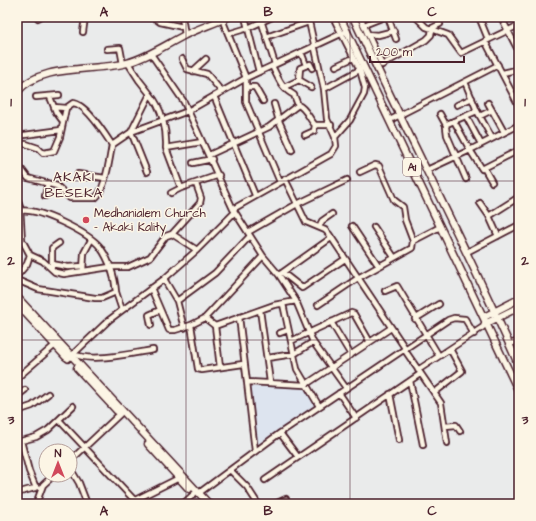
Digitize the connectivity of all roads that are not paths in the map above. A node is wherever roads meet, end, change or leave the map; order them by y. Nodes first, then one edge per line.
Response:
1 (85, 17) edge
2 (153, 17) edge
3 (182, 17) edge
4 (245, 17) edge
5 (272, 17) edge
6 (333, 17) edge
7 (340, 17) edge
8 (353, 17) edge
9 (360, 17) edge
10 (384, 17) edge
11 (388, 17) edge
12 (416, 17) edge
13 (440, 17) edge
14 (479, 17) edge
15 (501, 17) edge
16 (225, 18) edge
17 (161, 19) edge
18 (260, 20) edge
19 (309, 20) edge
20 (440, 24) junction
21 (364, 25) junction
22 (519, 25) edge
23 (184, 27) junction
24 (248, 28) junction
25 (432, 28) junction
26 (507, 30) junction
27 (394, 31) junction
28 (83, 32) dead end
29 (444, 32) junction
30 (344, 33) junction
31 (228, 34) junction
32 (367, 34) junction
33 (185, 35) junction
34 (266, 37) junction
35 (396, 39) dead end
36 (487, 40) junction
37 (315, 46) junction
38 (107, 49) dead end
39 (301, 52) junction
40 (519, 52) edge
41 (151, 54) junction
42 (353, 58) junction
43 (182, 59) dead end
44 (206, 59) dead end
45 (125, 63) junction
46 (273, 65) junction
47 (306, 65) junction
48 (498, 65) junction
49 (336, 66) dead end
50 (312, 68) dead end
51 (362, 69) junction
52 (519, 69) edge
53 (193, 71) junction
54 (259, 72) junction
55 (503, 73) junction
56 (246, 78) junction
57 (299, 80) junction
58 (465, 82) junction
59 (246, 87) junction
60 (312, 87) dead end
61 (284, 88) junction
62 (324, 89) junction
63 (17, 92) edge
64 (222, 92) junction
65 (150, 94) junction
66 (59, 95) dead end
67 (214, 96) junction
68 (36, 97) dead end
69 (50, 97) junction
70 (472, 98) junction
71 (262, 101) dead end
72 (488, 103) dead end
73 (274, 104) dead end
74 (298, 105) junction
75 (456, 105) dead end
76 (519, 106) edge
77 (54, 107) junction
78 (66, 108) junction
79 (492, 110) junction
80 (188, 111) junction
81 (477, 111) junction
82 (440, 114) dead end
83 (399, 115) junction
84 (466, 116) junction
85 (480, 116) junction
86 (328, 119) junction
87 (62, 120) junction
88 (163, 120) junction
89 (390, 120) junction
90 (279, 121) junction
91 (454, 121) junction
92 (315, 125) junction
93 (324, 125) junction
94 (331, 125) junction
95 (446, 125) junction
96 (519, 125) edge
97 (61, 130) junction
98 (131, 132) junction
99 (258, 132) junction
100 (504, 132) junction
101 (30, 134) junction
102 (305, 135) dead end
103 (17, 136) edge
104 (335, 137) junction
105 (492, 138) junction
106 (202, 142) junction
107 (17, 144) edge
108 (233, 144) junction
109 (481, 144) junction
110 (28, 145) junction
111 (112, 145) junction
112 (166, 148) junction
113 (292, 150) dead end
114 (470, 150) junction
115 (519, 150) edge
116 (457, 156) junction
117 (210, 157) junction
118 (193, 163) dead end
119 (484, 168) junction
120 (17, 169) edge
121 (427, 170) junction
122 (147, 172) dead end
123 (360, 172) dead end
124 (78, 174) dead end
125 (219, 175) junction
126 (105, 178) junction
127 (466, 178) dead end
128 (285, 179) junction
129 (347, 180) dead end
130 (48, 182) junction
131 (280, 182) junction
132 (492, 182) dead end
133 (196, 184) junction
134 (181, 188) junction
135 (171, 193) dead end
136 (255, 195) junction
137 (45, 196) dead end
138 (519, 197) edge
139 (17, 199) edge
140 (480, 203) dead end
141 (297, 204) junction
142 (234, 210) junction
143 (20, 211) junction
144 (332, 214) dead end
145 (489, 216) junction
146 (519, 225) edge
147 (352, 226) dead end
148 (319, 227) junction
149 (374, 227) dead end
150 (440, 227) junction
151 (172, 234) junction
152 (249, 234) junction
153 (498, 236) junction
154 (331, 238) junction
155 (20, 240) edge
156 (91, 240) junction
157 (413, 241) junction
158 (59, 243) dead end
159 (197, 250) junction
160 (467, 252) junction
161 (30, 255) junction
162 (263, 256) junction
163 (394, 257) junction
164 (344, 259) junction
165 (52, 264) junction
166 (378, 265) junction
167 (83, 266) junction
168 (110, 267) junction
169 (52, 270) junction
170 (83, 271) junction
171 (281, 274) junction
172 (17, 276) edge
173 (358, 278) junction
174 (164, 279) junction
175 (17, 280) edge
176 (151, 288) junction
177 (385, 291) dead end
178 (116, 292) junction
179 (17, 297) edge
180 (519, 299) edge
181 (296, 301) junction
182 (177, 302) junction
183 (17, 304) edge
184 (283, 304) junction
185 (439, 304) dead end
186 (318, 305) dead end
187 (519, 307) edge
188 (122, 310) junction
189 (160, 310) junction
190 (260, 310) junction
191 (494, 311) junction
192 (239, 317) junction
193 (205, 318) junction
194 (497, 318) junction
195 (415, 319) junction
196 (486, 320) junction
197 (331, 322) junction
198 (191, 325) junction
199 (151, 326) dead end
200 (215, 326) junction
201 (184, 328) junction
202 (391, 328) junction
203 (288, 330) junction
204 (309, 332) junction
205 (280, 333) dead end
206 (425, 334) junction
207 (474, 334) junction
208 (519, 340) edge
209 (291, 341) junction
210 (313, 342) junction
211 (370, 342) junction
212 (509, 344) junction
213 (55, 345) junction
214 (404, 349) junction
215 (450, 349) junction
216 (153, 350) dead end
217 (294, 354) junction
218 (351, 355) junction
219 (71, 356) junction
220 (439, 356) junction
221 (267, 358) junction
222 (244, 364) junction
223 (519, 366) edge
224 (220, 367) junction
225 (332, 368) junction
226 (419, 372) junction
227 (17, 378) edge
228 (410, 381) junction
229 (247, 382) junction
230 (270, 382) junction
231 (305, 385) junction
232 (346, 388) junction
233 (25, 390) dead end
234 (519, 392) edge
235 (338, 393) junction
236 (434, 393) junction
237 (48, 394) dead end
238 (390, 394) junction
239 (17, 396) edge
240 (73, 406) dead end
241 (319, 406) junction
242 (17, 411) edge
243 (120, 414) junction
244 (356, 418) junction
245 (59, 420) junction
246 (445, 426) junction
247 (460, 431) dead end
248 (280, 433) junction
249 (399, 440) dead end
250 (19, 441) edge
251 (447, 443) dead end
252 (423, 445) dead end
253 (85, 446) junction
254 (255, 451) junction
255 (78, 453) edge
256 (298, 457) junction
257 (231, 470) junction
258 (179, 478) junction
259 (265, 480) dead end
260 (78, 481) edge
261 (43, 485) joint
262 (36, 488) junction
263 (17, 493) edge
264 (197, 494) junction
265 (39, 498) junction
266 (286, 499) dead end
267 (136, 502) edge
268 (36, 504) edge
269 (43, 504) edge
270 (87, 504) edge
271 (127, 504) edge
272 (183, 504) edge
273 (203, 504) edge
274 (209, 504) edge
275 (258, 504) edge
276 (278, 504) edge

1 - 28 street
2 - 17 street
3 - 23 street
4 - 24 street
5 - 18 street
6 - 30 street
7 - 30 main road, A1
8 - 83 main road, A1
9 - 21 street
10 - 21 street
11 - 27 street
12 - 25 street
13 - 20 street
14 - 36 street
15 - 26 street
16 - 31 street
16 - 33 main road
17 - 23 street
18 - 24 street
18 - 34 street
19 - 34 street
19 - 37 street
20 - 25 street
20 - 29 street
21 - 32 street
22 - 26 street
23 - 33 street
24 - 31 street
24 - 54 street
25 - 29 street
25 - 32 street
26 - 36 street
26 - 40 street
27 - 32 street
27 - 35 street
29 - 36 street
30 - 37 street
30 - 42 street
30 - 51 main road, A1
31 - 56 street
33 - 41 main road
34 - 46 street
36 - 48 street
37 - 39 street
37 - 62 street
38 - 45 street
39 - 46 street
39 - 47 street
41 - 45 main road
41 - 80 street
42 - 49 street
42 - 51 street
43 - 53 street
44 - 53 street
45 - 63 main road
45 - 65 street
46 - 54 street
46 - 61 street
47 - 50 street
47 - 57 street
48 - 55 street
48 - 58 street
51 - 62 street
51 - 89 main road, A1
51 - 104 street
52 - 55 street
53 - 64 street
54 - 56 street
55 - 76 street
56 - 59 street
56 - 64 street
57 - 60 street
57 - 61 street
58 - 70 street
58 - 83 street
59 - 71 street
59 - 99 street
61 - 74 street
62 - 86 street
64 - 67 street
65 - 88 street
65 - 98 street
66 - 69 street
67 - 80 street
67 - 108 street
68 - 69 street
69 - 77 street
70 - 75 street
70 - 81 street
72 - 79 street
73 - 90 street
74 - 90 street
74 - 92 street
77 - 78 street
77 - 87 street
78 - 87 street
78 - 111 street
79 - 85 street
79 - 100 street
80 - 88 street
80 - 106 street
81 - 84 street
81 - 85 street
82 - 95 street
83 - 89 street
83 - 121 main road, A1
84 - 91 street
84 - 109 street
85 - 105 street
86 - 93 street
86 - 94 street
87 - 97 street
88 - 98 street
88 - 112 street
89 - 150 main road, A1
90 - 99 street
90 - 113 street
91 - 95 street
91 - 114 street
92 - 93 street
92 - 102 street
93 - 94 street
94 - 104 street
95 - 116 street
96 - 100 street
97 - 101 street
97 - 110 street
98 - 111 street
98 - 122 street
99 - 108 street
99 - 131 street
100 - 105 street
101 - 103 street
101 - 110 street
104 - 128 street
105 - 109 street
106 - 112 street
106 - 117 street
107 - 110 street
108 - 117 street
108 - 136 street
109 - 114 street
111 - 126 street
112 - 134 street
114 - 116 street
114 - 119 street
115 - 119 street
116 - 121 street
116 - 127 street
117 - 118 street
117 - 125 street
119 - 132 street
120 - 130 street
121 - 160 main road, A1
123 - 157 street
124 - 126 street
125 - 133 street
125 - 142 street
126 - 130 street
128 - 131 street
128 - 141 street
129 - 141 street
130 - 137 street
131 - 136 street
133 - 134 street
133 - 151 street
134 - 135 street
136 - 142 street
138 - 145 street
139 - 143 street
140 - 145 street
141 - 148 street
141 - 152 street
142 - 152 street
142 - 159 street
143 - 155 street
143 - 156 street
144 - 148 street
145 - 153 street
146 - 153 street
147 - 166 street
148 - 154 street
149 - 163 street
150 - 157 street
150 - 196 main road, A1
151 - 159 street
151 - 168 street
152 - 162 street
152 - 182 street
153 - 160 street
154 - 164 street
154 - 171 street
155 - 161 street
156 - 167 street
156 - 168 street
157 - 163 street
158 - 165 street
159 - 174 street
160 - 191 main road, A1
161 - 169 street
161 - 172 street
162 - 171 street
162 - 193 street
163 - 166 street
164 - 171 street
164 - 173 street
165 - 167 street
165 - 169 street
166 - 173 street
167 - 170 street
168 - 170 street
168 - 178 street
169 - 170 street
171 - 181 street
173 - 186 street
173 - 202 street
174 - 176 street
174 - 182 street
175 - 178 street
176 - 188 street
176 - 189 street
177 - 195 street
178 - 188 street
179 - 219 main road
180 - 191 main road
181 - 184 street
181 - 204 street
182 - 201 street
183 - 213 main road
184 - 190 street
184 - 203 street
185 - 195 street
187 - 194 main road
188 - 219 street
189 - 199 street
189 - 201 street
190 - 192 street
190 - 221 street
191 - 194 main road, A1
191 - 196 main road
192 - 200 street
192 - 222 street
193 - 198 street
193 - 200 street
194 - 196 main road
194 - 212 main road, A1
195 - 206 street
196 - 207 street
196 - 234 main road, A1
197 - 204 street
197 - 211 street
197 - 218 street
198 - 201 street
198 - 224 street
200 - 224 street
202 - 211 street
202 - 214 street
203 - 205 street
203 - 209 street
204 - 209 street
204 - 210 street
206 - 207 street
206 - 214 street
206 - 220 street
207 - 215 street
208 - 212 street
209 - 217 street
210 - 217 street
210 - 225 street
211 - 218 street
212 - 223 main road, A1
213 - 219 main road
213 - 227 street
214 - 226 street
214 - 232 street
215 - 220 street
215 - 236 street
216 - 219 street
217 - 221 street
217 - 231 street
218 - 225 street
219 - 243 main road
219 - 264 main road
220 - 226 street
221 - 230 street
222 - 224 street
222 - 229 street
225 - 231 street
225 - 232 street
226 - 228 street
226 - 236 street
228 - 238 street
228 - 252 street
229 - 230 street
229 - 254 street
230 - 231 street
231 - 241 street
232 - 235 street
233 - 239 street
235 - 241 street
235 - 244 street
236 - 246 street
237 - 242 street
238 - 244 street
238 - 249 street
240 - 245 street
241 - 248 street
243 - 253 street
243 - 258 main road
244 - 256 street
245 - 250 street
245 - 253 street
246 - 247 street
246 - 251 street
248 - 254 street
248 - 256 street
250 - 262 street
253 - 255 street
253 - 267 street
254 - 257 street
256 - 259 street
257 - 264 street
257 - 275 street
258 - 264 main road
258 - 267 street
260 - 270 street
261 - 262 street
261 - 265 street
262 - 263 street
264 - 272 street
264 - 273 main road
264 - 274 main road
265 - 268 street
265 - 269 street
266 - 276 street
267 - 271 street

